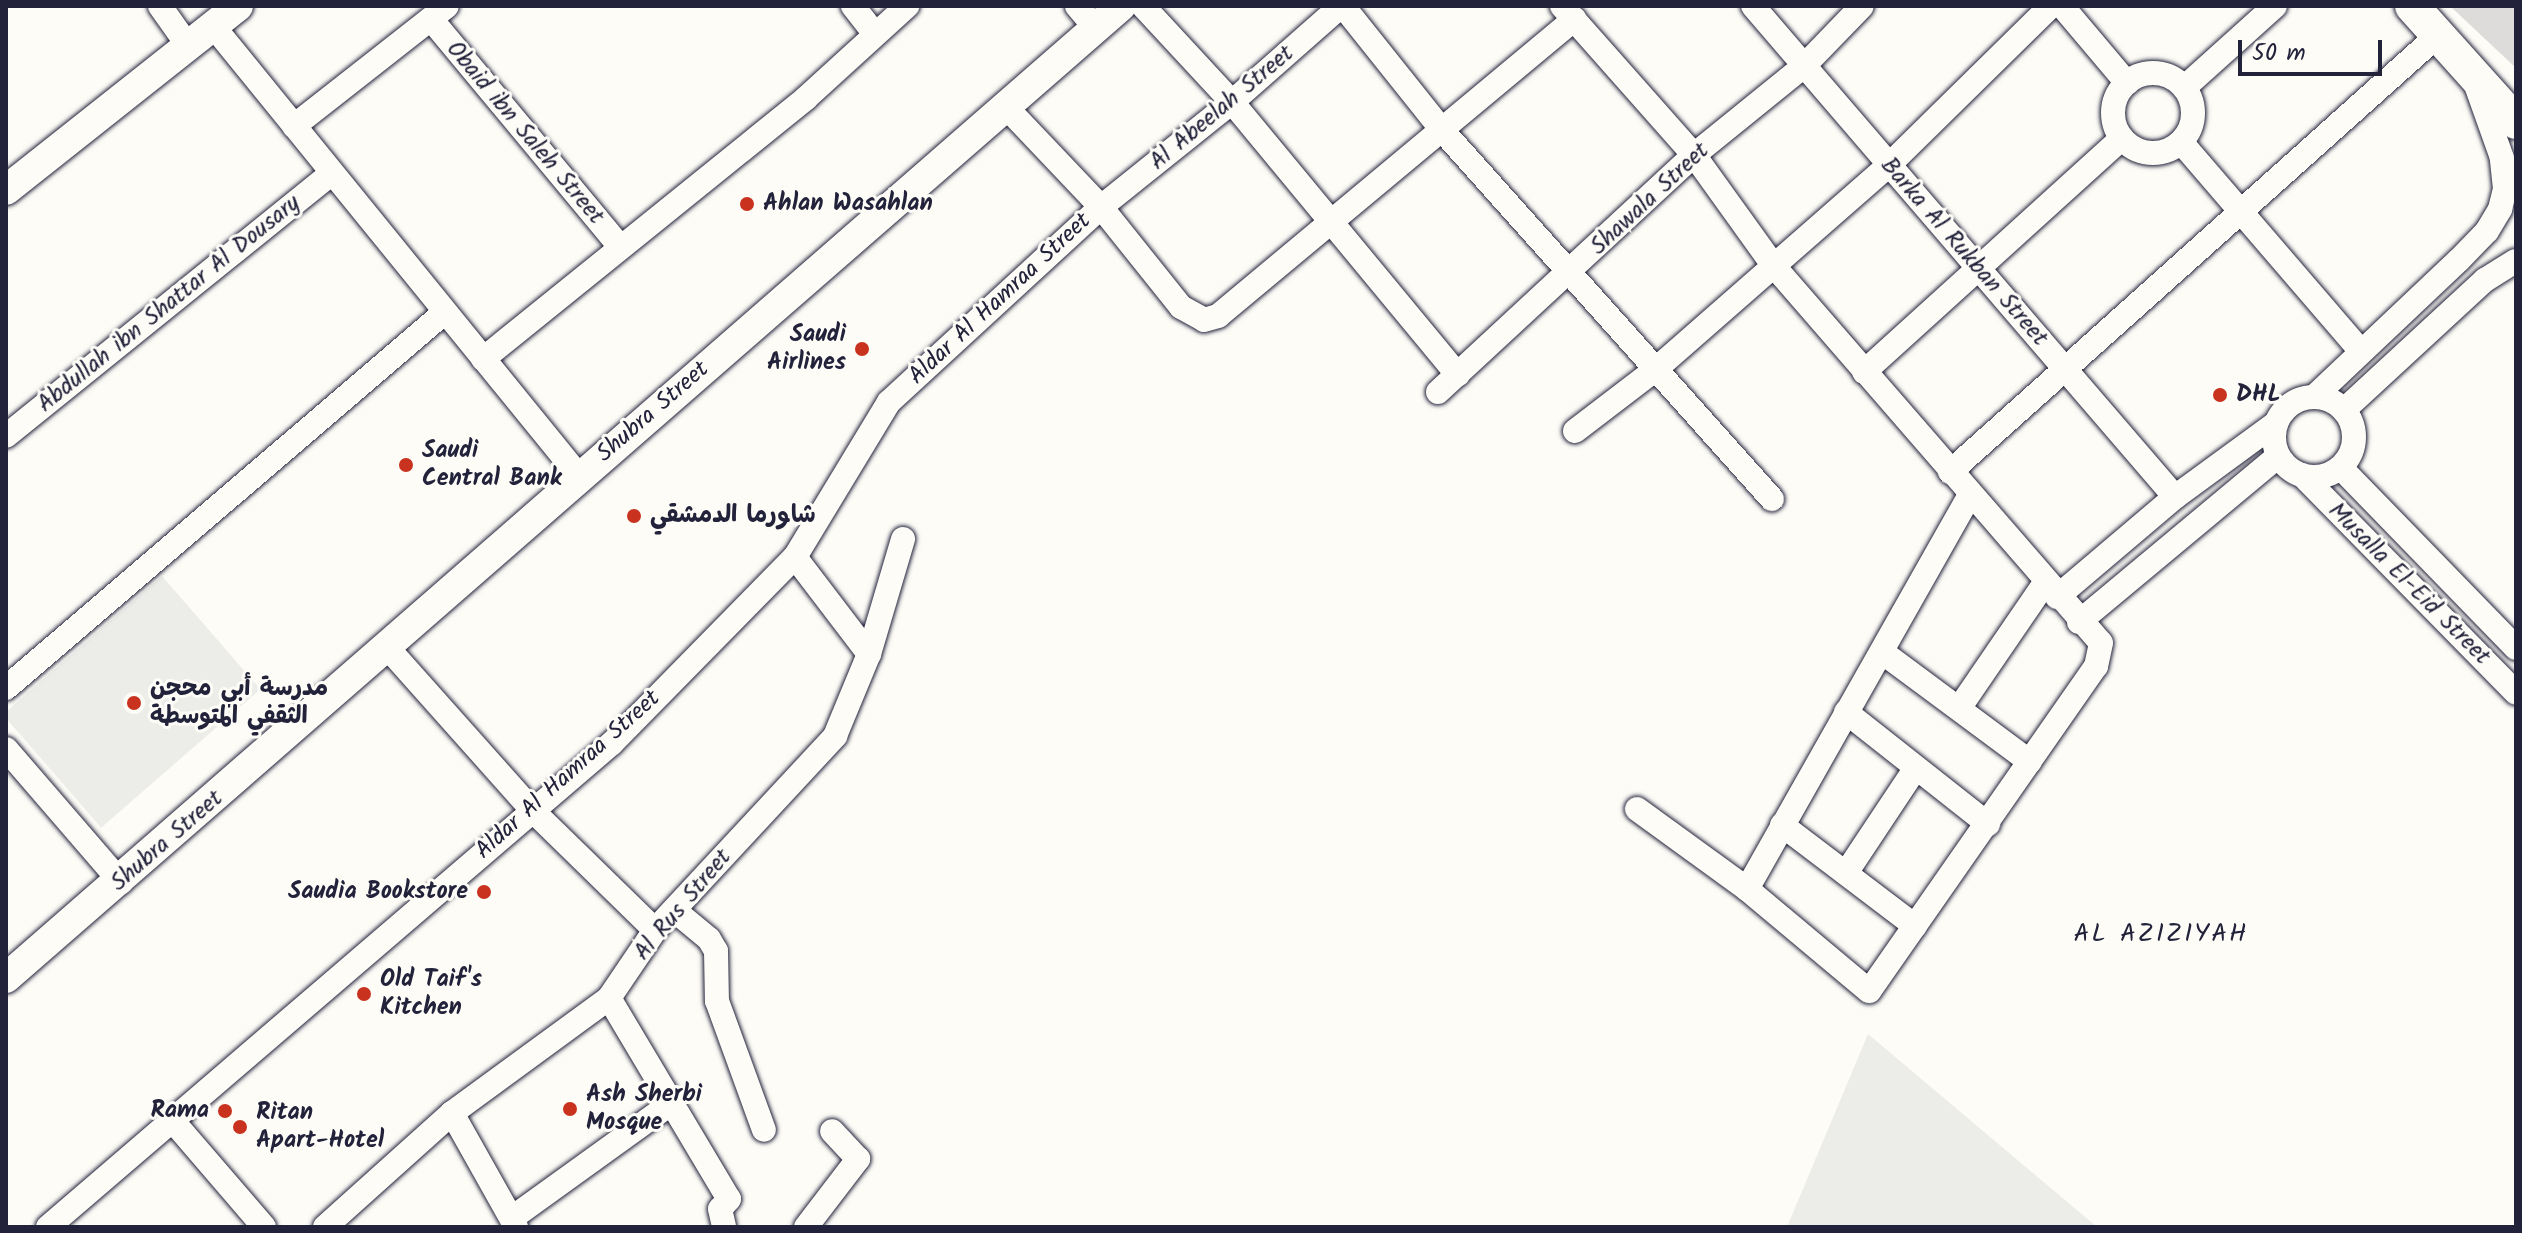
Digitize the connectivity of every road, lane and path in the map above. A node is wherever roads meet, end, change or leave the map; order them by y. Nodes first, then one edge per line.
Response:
1 (160, 6) edge
2 (238, 6) edge
3 (853, 6) edge
4 (907, 6) edge
5 (1121, 6) edge
6 (1143, 6) edge
7 (1342, 6) edge
8 (1753, 6) edge
9 (1862, 6) edge
10 (2051, 6) edge
11 (2062, 6) edge
12 (2275, 6) edge
13 (2412, 6) edge
14 (439, 12) edge
15 (1568, 13) edge
16 (1087, 18) edge
17 (214, 27) junction
18 (873, 32) junction
19 (2437, 36) junction
20 (189, 47) junction
21 (1804, 66) junction
22 (2474, 79) junction
23 (2127, 83) junction
24 (2185, 87) junction
25 (1232, 102) junction
26 (1006, 107) junction
27 (2516, 122) edge
28 (294, 126) junction
29 (1442, 130) junction
30 (2122, 138) junction
31 (2181, 142) junction
32 (1694, 155) junction
33 (1889, 165) junction
34 (332, 173) junction
35 (6, 190) edge
36 (1101, 207) junction
37 (2239, 212) junction
38 (1328, 223) junction
39 (620, 247) junction
40 (2516, 261) edge
41 (1773, 265) junction
42 (1979, 270) junction
43 (1571, 274) junction
44 (445, 312) junction
45 (2360, 350) junction
46 (483, 359) junction
47 (1656, 369) junction
48 (1864, 372) junction
49 (2066, 372) junction
50 (1458, 375) junction
51 (1438, 392) dead end
52 (2314, 397) junction
53 (2344, 410) junction
54 (2276, 423) junction
55 (1575, 431) dead end
56 (6, 436) edge
57 (2278, 456) junction
58 (2341, 468) junction
59 (1950, 472) junction
60 (2302, 475) junction
61 (579, 476) junction
62 (1970, 495) junction
63 (2175, 497) junction
64 (1772, 499) dead end
65 (903, 539) dead end
66 (795, 557) junction
67 (2051, 590) junction
68 (2079, 622) junction
69 (386, 646) junction
70 (2516, 648) edge
71 (1882, 652) junction
72 (869, 654) junction
73 (6, 688) edge
74 (2516, 693) edge
75 (1960, 707) junction
76 (1846, 712) junction
77 (9, 759) edge
78 (2030, 762) junction
79 (1915, 769) junction
80 (531, 809) junction
81 (1637, 809) dead end
82 (1988, 824) junction
83 (1782, 825) junction
84 (1846, 873) junction
85 (121, 882) junction
86 (1747, 889) junction
87 (674, 910) junction
88 (1915, 926) junction
89 (655, 930) junction
90 (6, 978) edge
91 (609, 998) junction
92 (673, 1102) junction
93 (452, 1113) junction
94 (172, 1120) junction
95 (764, 1130) dead end
96 (832, 1131) dead end
97 (514, 1222) edge
98 (48, 1227) edge
99 (264, 1227) edge
100 (325, 1227) edge
101 (724, 1227) edge
102 (806, 1227) edge

1 - 20 street
2 - 17 main road
3 - 18 street
4 - 18 street
5 - 16 main road, Shubra Street
6 - 25 street
7 - 25 street, Al Abeelah Street
7 - 29 street
8 - 21 street, Barka Al Rukban Street
9 - 21 street, Shawala Street
10 - 33 street
11 - 23 street
12 - 24 street
13 - 19 highway
14 - 28 street
14 - 39 street, Obaid ibn Saleh Street
15 - 29 street
15 - 32 street
16 - 26 main road, Shubra Street
17 - 20 main road
17 - 28 street
18 - 39 street
19 - 22 highway
19 - 37 street
20 - 35 main road
21 - 32 street, Shawala Street
21 - 33 street, Barka Al Rukban Street
22 - 27 highway
22 - 45 street
23 - 24 street
23 - 30 street
24 - 31 street
25 - 36 street, Al Abeelah Street
25 - 38 street
26 - 36 street
26 - 61 main road, Shubra Street
28 - 34 street
29 - 38 street
29 - 43 street
30 - 31 street
30 - 42 street
31 - 37 street
32 - 41 street
32 - 43 street, Shawala Street
33 - 41 street
33 - 42 street, Barka Al Rukban Street
34 - 44 street
34 - 56 street, Abdullah ibn Shattar Al Dousary
36 - 38 street
36 - 66 street, Aldar Al Hamraa Street
37 - 45 street
37 - 49 street
38 - 50 street
39 - 46 street
40 - 53 street
41 - 47 street
41 - 48 street
42 - 48 street
42 - 49 street, Barka Al Rukban Street
43 - 47 street
43 - 50 street, Shawala Street
44 - 46 street
44 - 73 street
45 - 52 street
46 - 61 street
47 - 55 street
47 - 64 street
48 - 59 street
49 - 59 street
49 - 63 street, Barka Al Rukban Street
50 - 51 street, Shawala Street
52 - 53 street
52 - 54 street
53 - 58 street
54 - 57 street
54 - 63 street
57 - 60 street
57 - 68 street
58 - 60 street
58 - 70 street, Musalla El-Eid Street
59 - 62 street
60 - 74 street, Musalla El-Eid Street
61 - 69 main road, Shubra Street
62 - 67 street
62 - 71 street
63 - 67 street
65 - 72 street, Al Rus Street
66 - 72 street
66 - 80 street, Aldar Al Hamraa Street
67 - 68 street
67 - 75 street
68 - 78 street
69 - 80 street
69 - 85 main road, Shubra Street
71 - 75 street
71 - 76 street
72 - 87 street, Al Rus Street
75 - 78 street
76 - 79 street
76 - 83 street
77 - 85 street
78 - 82 street
79 - 82 street
79 - 84 street
80 - 89 street
80 - 94 street, Aldar Al Hamraa Street
81 - 86 street
82 - 88 street
83 - 84 street
83 - 86 street
84 - 88 street
85 - 90 main road, Shubra Street
86 - 88 street
87 - 89 street, Al Rus Street
87 - 95 street
89 - 91 street, Al Rus Street
91 - 92 street
91 - 93 street, Al Rus Street
92 - 97 street
92 - 101 street
93 - 97 street
93 - 100 street, Al Rus Street
94 - 98 street, Aldar Al Hamraa Street
94 - 99 street
96 - 102 street

